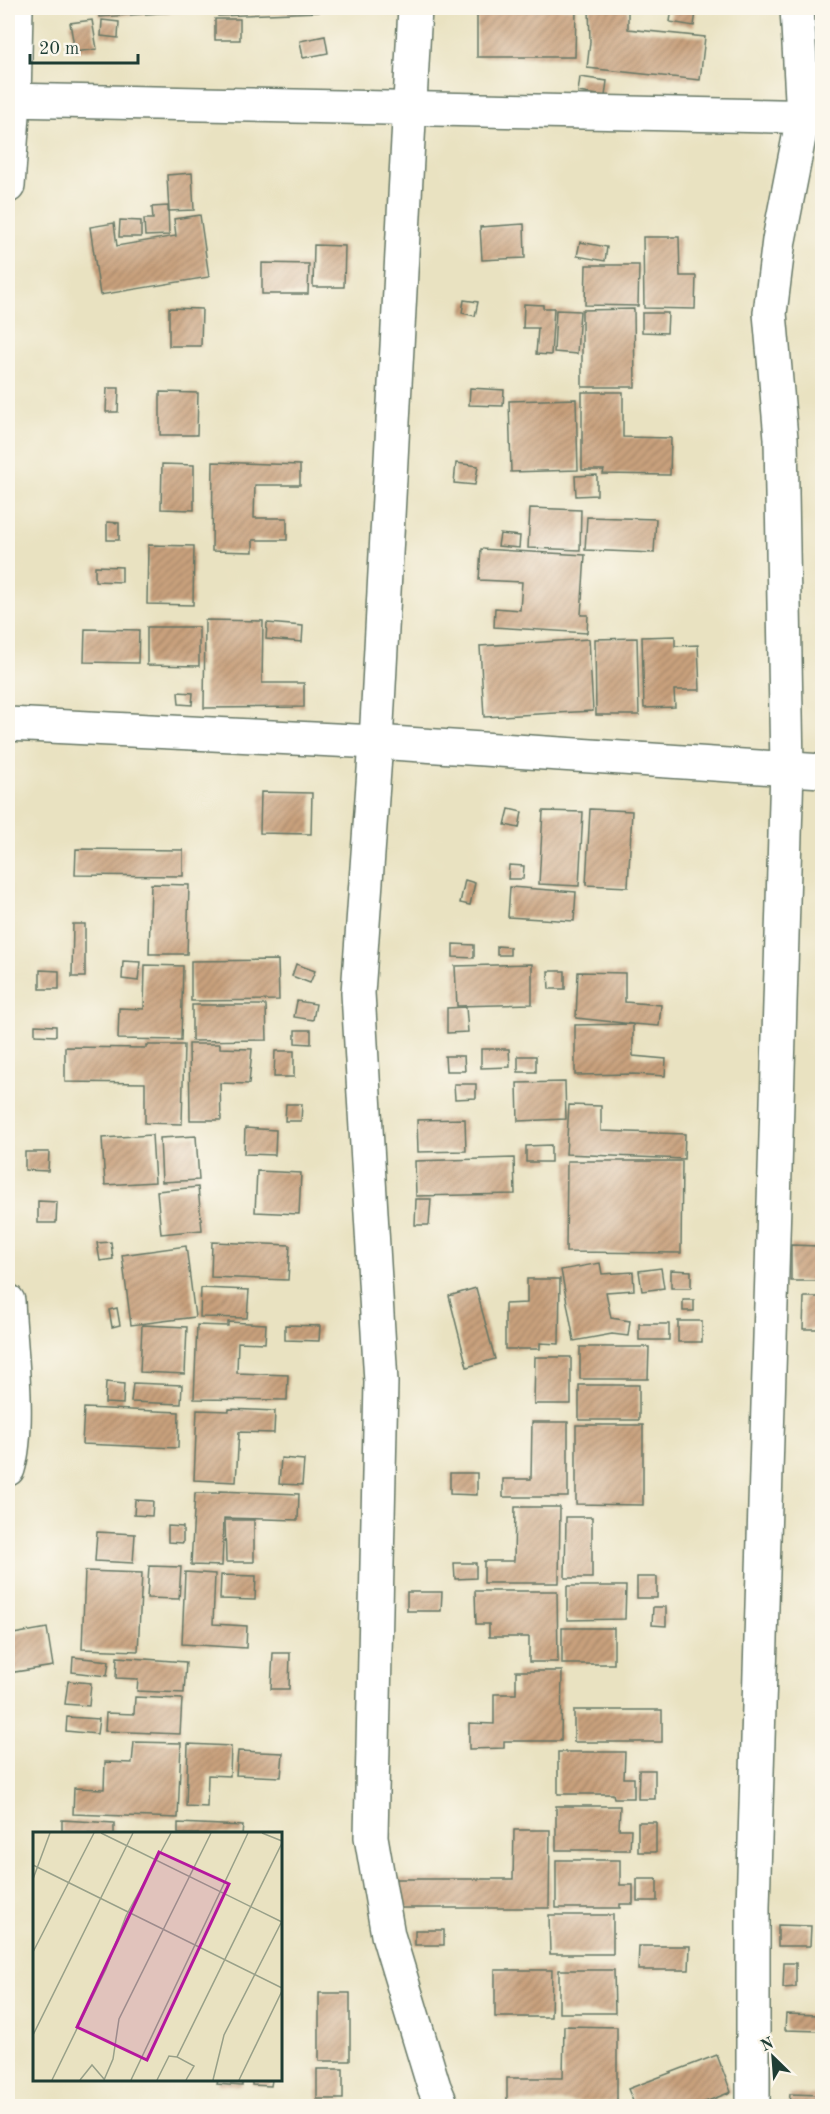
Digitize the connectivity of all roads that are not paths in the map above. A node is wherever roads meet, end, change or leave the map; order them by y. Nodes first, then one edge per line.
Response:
1 (16, 8) edge
2 (415, 8) edge
3 (797, 8) edge
4 (11, 101) edge
5 (410, 109) junction
6 (812, 117) edge
7 (8, 186) edge
8 (8, 724) edge
9 (376, 742) junction
10 (787, 768) junction
11 (822, 771) edge
12 (8, 1300) edge
13 (8, 1469) edge
14 (442, 2106) edge
15 (753, 2106) edge

1 - 4 street
2 - 5 street
3 - 6 street
4 - 5 street
4 - 7 street
5 - 6 street
5 - 9 street
6 - 10 street
8 - 9 street
9 - 10 street
9 - 14 street
10 - 11 street
10 - 15 street
12 - 13 street

